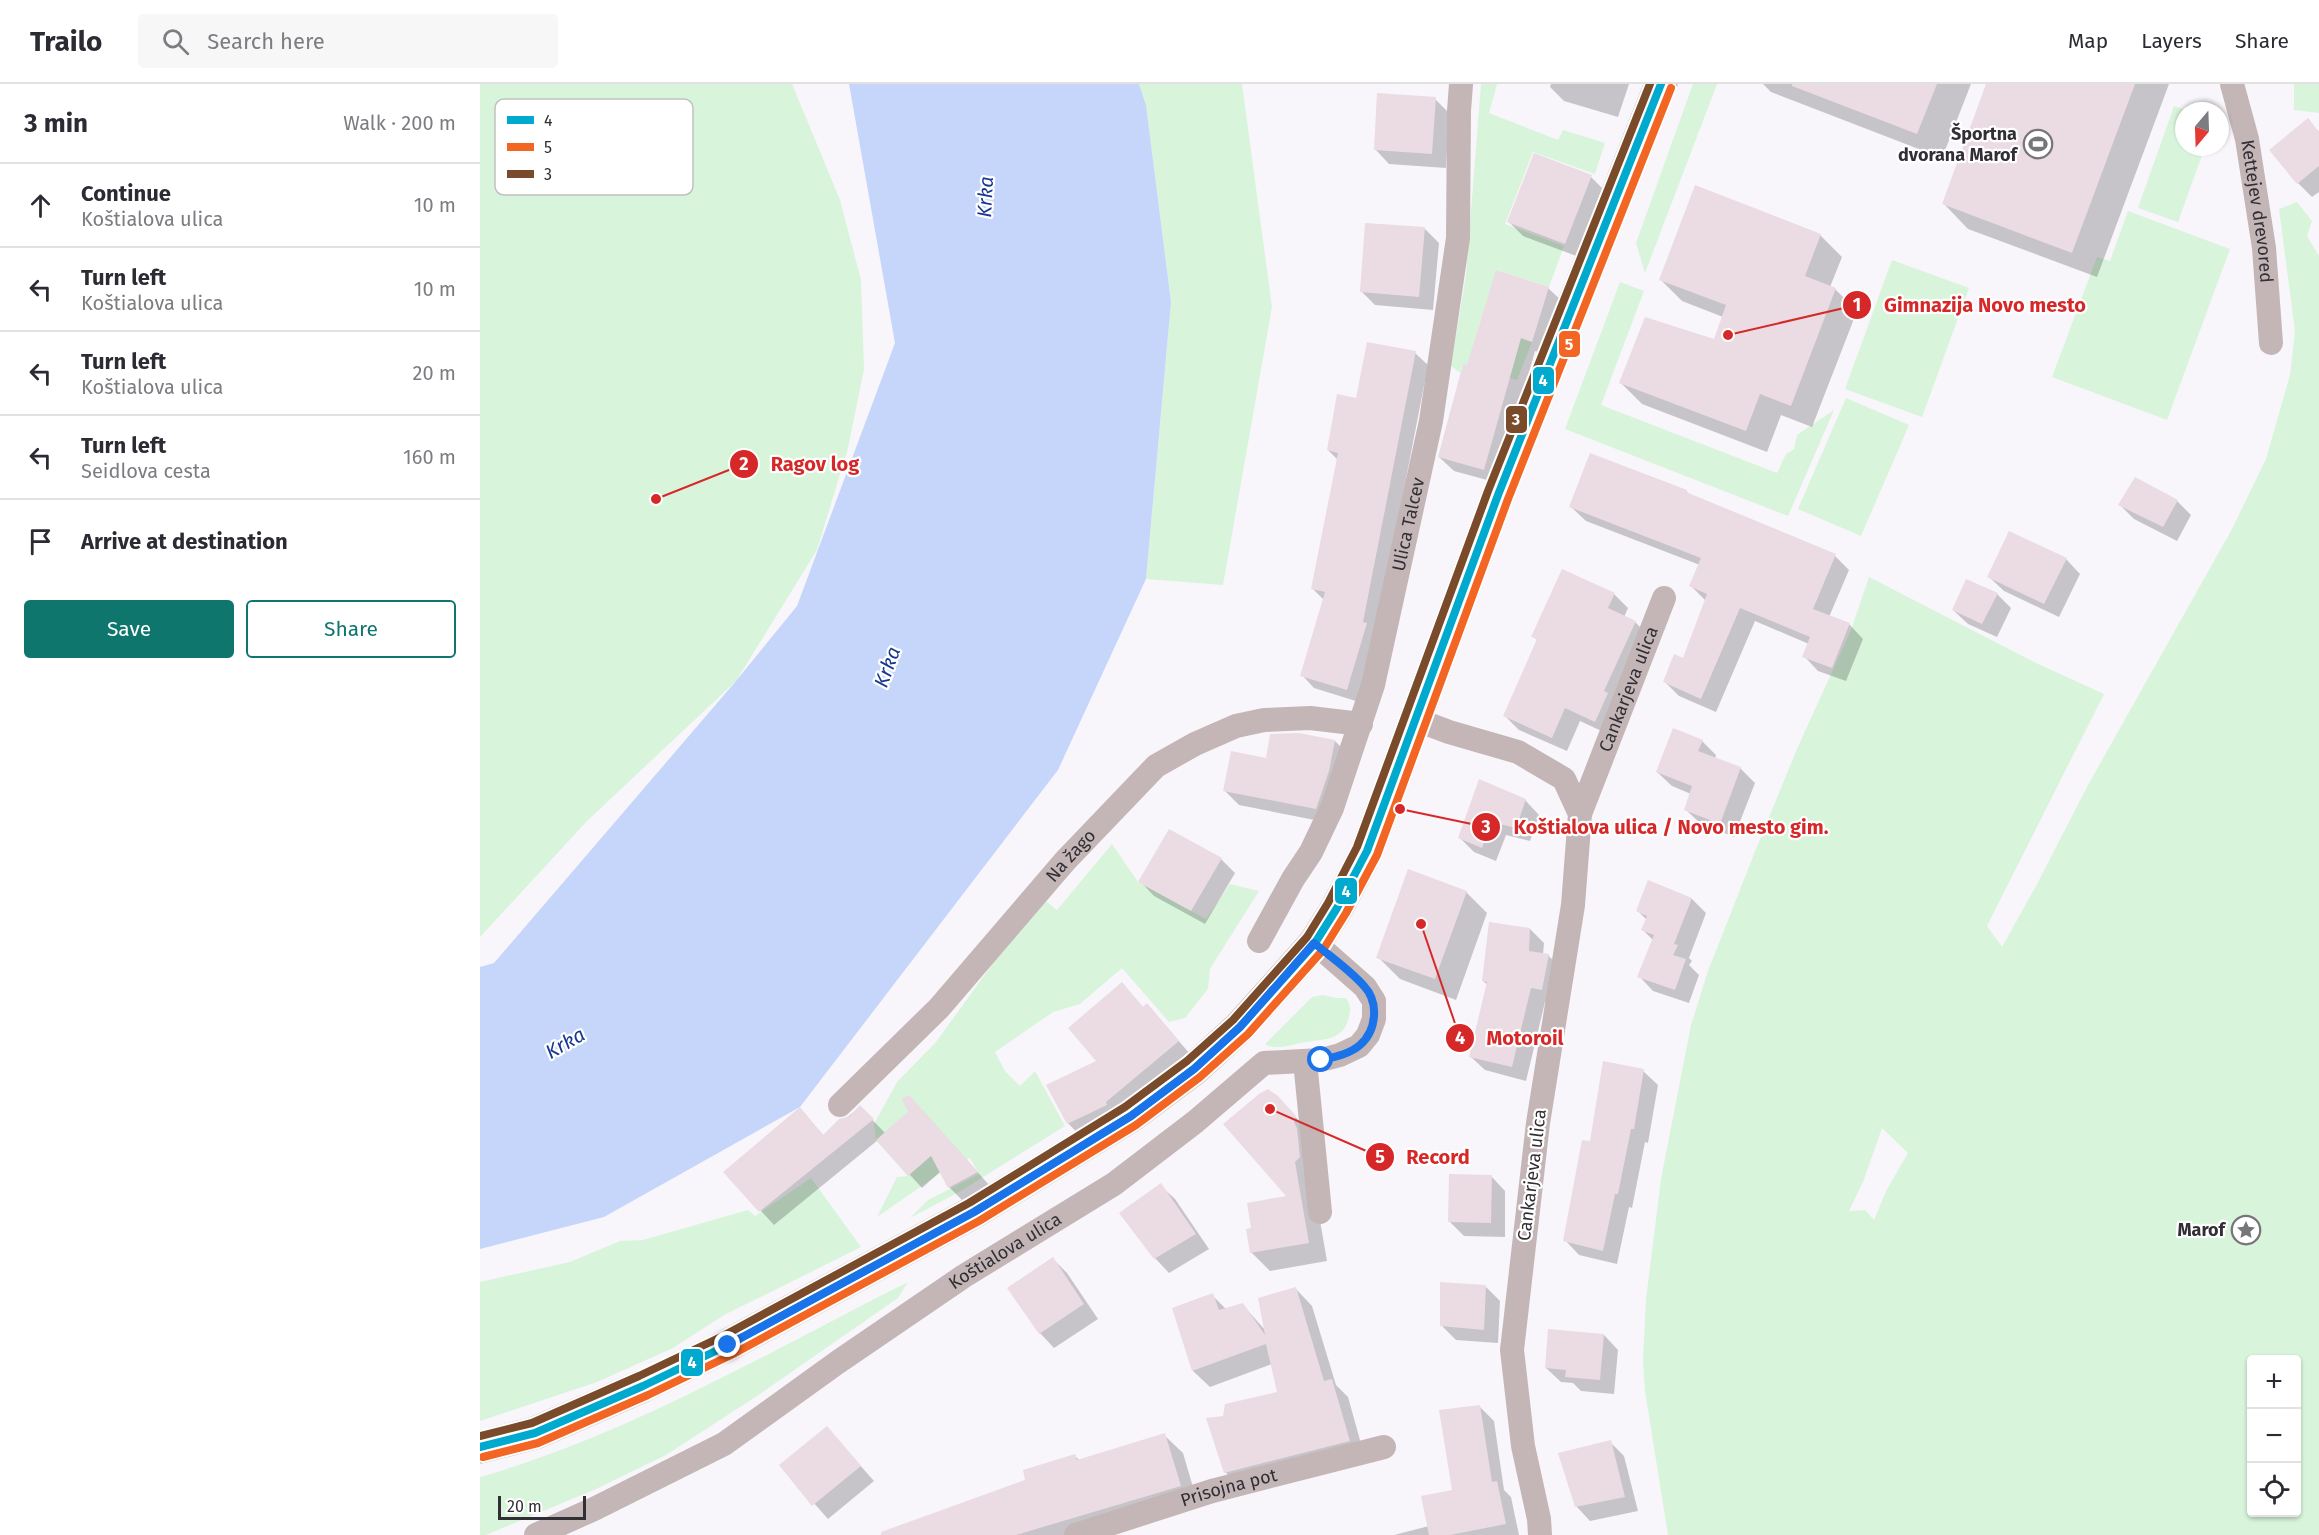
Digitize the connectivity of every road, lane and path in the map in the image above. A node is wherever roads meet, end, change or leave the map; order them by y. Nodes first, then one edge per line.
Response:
1 (1461, 84) edge
2 (1661, 84) edge
3 (2232, 84) edge
4 (2271, 342) dead end
5 (1664, 598) dead end
6 (1417, 720) junction
7 (1361, 724) junction
8 (1580, 814) junction
9 (1259, 941) dead end
10 (1314, 943) junction
11 (1305, 1061) junction
12 (840, 1105) dead end
13 (1320, 1212) dead end
14 (480, 1447) edge
15 (1384, 1447) dead end
16 (536, 1535) edge
17 (1076, 1535) edge
18 (1540, 1535) edge

1 - 7 street, Ulica Talcev
2 - 6 street
3 - 4 street, Kettejev drevored
5 - 8 street, Cankarjeva ulica
6 - 8 street, Cankarjeva ulica
6 - 10 street
7 - 9 street, Ulica Talcev
7 - 12 street, Na žago
8 - 18 street, Cankarjeva ulica
10 - 11 street, Koštialova ulica
10 - 14 street
11 - 13 street
11 - 16 street, Koštialova ulica
15 - 17 street, Prisojna pot

